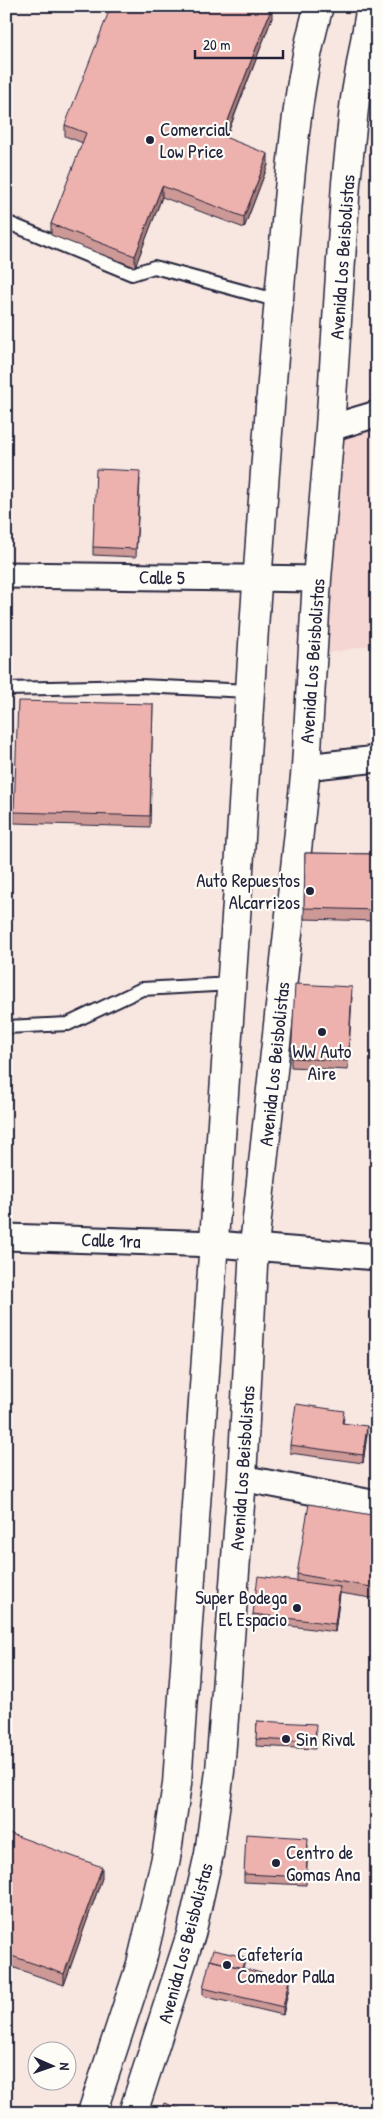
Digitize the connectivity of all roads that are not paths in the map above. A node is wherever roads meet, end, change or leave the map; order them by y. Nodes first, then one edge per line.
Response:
1 (319, 6) edge
2 (371, 6) edge
3 (6, 222) edge
4 (279, 301) junction
5 (377, 414) edge
6 (330, 428) junction
7 (6, 575) edge
8 (257, 578) junction
9 (317, 579) junction
10 (6, 689) edge
11 (250, 691) junction
12 (377, 759) edge
13 (306, 767) junction
14 (232, 984) junction
15 (6, 1027) edge
16 (6, 1237) edge
17 (215, 1244) junction
18 (254, 1246) junction
19 (377, 1257) edge
20 (242, 1478) junction
21 (377, 1504) edge
22 (92, 2113) edge
23 (133, 2113) edge

1 - 4 main road, Avenida Los Beisbolistas
2 - 6 main road, Avenida Los Beisbolistas
3 - 4 lane
4 - 8 main road, Avenida Los Beisbolistas
5 - 6 street
6 - 9 main road, Avenida Los Beisbolistas
7 - 8 street, Calle 5
8 - 9 street, Calle 5
8 - 11 main road, Avenida Los Beisbolistas
9 - 13 main road, Avenida Los Beisbolistas
10 - 11 lane
11 - 14 main road, Avenida Los Beisbolistas
12 - 13 street
13 - 18 main road, Avenida Los Beisbolistas
14 - 15 lane
14 - 17 main road, Avenida Los Beisbolistas
16 - 17 street, Calle 1ra
17 - 18 street, Calle 1ra
17 - 22 main road, Avenida Los Beisbolistas
18 - 19 street, Calle 1ra
18 - 20 main road, Avenida Los Beisbolistas
20 - 21 street
20 - 23 main road, Avenida Los Beisbolistas

